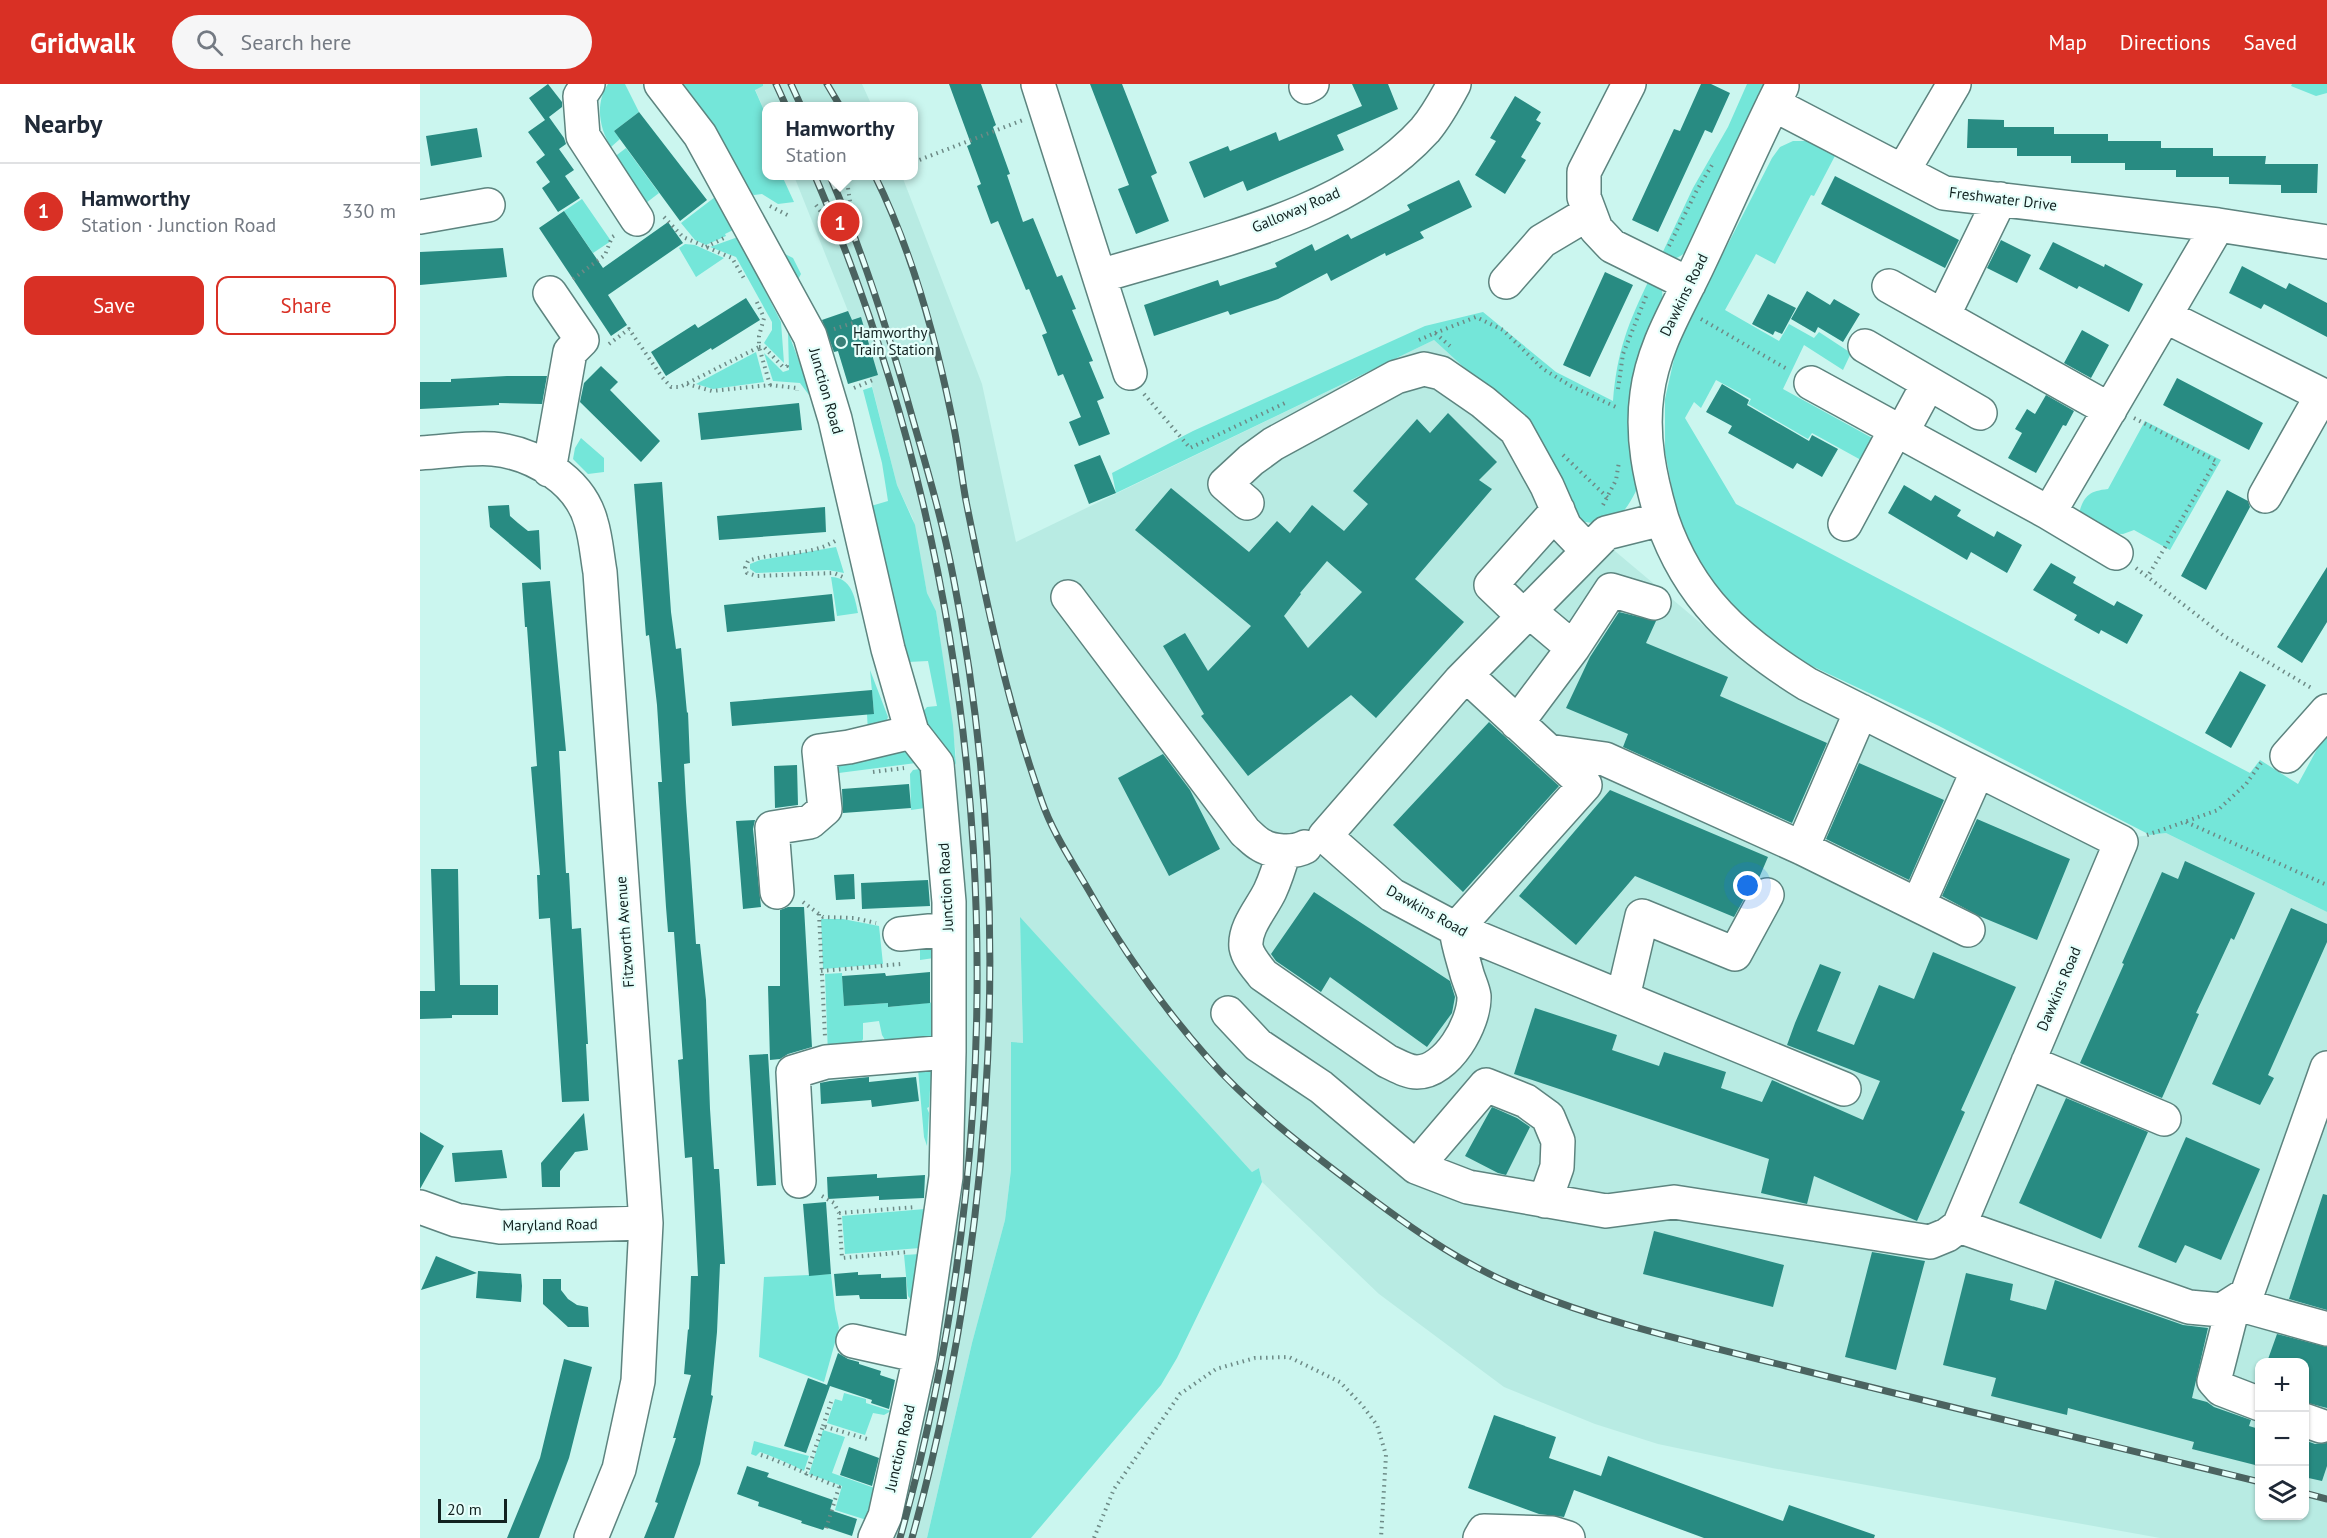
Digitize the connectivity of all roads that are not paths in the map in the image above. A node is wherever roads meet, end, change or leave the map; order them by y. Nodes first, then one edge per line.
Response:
1 (588, 84) edge
2 (661, 84) edge
3 (1454, 84) edge
4 (1629, 84) edge
5 (1954, 84) edge
6 (1778, 94) edge
7 (1042, 97) edge
8 (1903, 171) junction
9 (2000, 199) junction
10 (488, 205) dead end
11 (1589, 213) junction
12 (420, 217) edge
13 (637, 219) dead end
14 (2218, 225) junction
15 (2327, 242) edge
16 (1100, 276) junction
17 (1506, 282) dead end
18 (1889, 286) dead end
19 (550, 293) dead end
20 (1684, 295) junction
21 (1943, 316) junction
22 (2165, 316) junction
23 (1865, 346) dead end
24 (1130, 373) dead end
25 (1811, 383) road end
26 (1928, 384) junction
27 (2111, 408) junction
28 (1980, 412) dead end
29 (1899, 431) junction
30 (420, 453) edge
31 (549, 470) junction
32 (2265, 496) dead end
33 (1247, 503) dead end
34 (1558, 510) junction
35 (2049, 513) junction
36 (1662, 519) junction
37 (1845, 524) dead end
38 (1588, 551) junction
39 (2116, 553) road end
40 (1068, 597) dead end
41 (1654, 603) dead end
42 (1529, 611) junction
43 (1573, 648) junction
44 (1466, 675) junction
45 (2322, 701) edge
46 (1861, 711) junction
47 (1517, 723) junction
48 (912, 732) junction
49 (1548, 751) junction
50 (2287, 756) road end
51 (1978, 770) junction
52 (1325, 836) junction
53 (1802, 848) junction
54 (1284, 851) junction
55 (777, 892) road end
56 (1767, 896) dead end
57 (1918, 905) junction
58 (949, 929) junction
59 (1456, 929) junction
60 (1968, 930) dead end
61 (904, 948) road end
62 (1623, 998) junction
63 (1228, 1013) dead end
64 (949, 1052) junction
65 (2028, 1062) junction
66 (2327, 1068) edge
67 (1844, 1089) dead end
68 (2164, 1119) dead end
69 (1416, 1167) junction
70 (799, 1181) road end
71 (1545, 1201) junction
72 (420, 1207) edge
73 (646, 1223) junction
74 (1959, 1226) junction
75 (2234, 1302) junction
76 (2327, 1329) edge
77 (853, 1341) dead end
78 (921, 1356) junction
79 (2255, 1402) edge
80 (591, 1538) edge
81 (875, 1538) edge
82 (1480, 1538) edge
83 (1568, 1538) edge

1 - 13 street
2 - 48 street, Junction Road
3 - 16 street, Galloway Road
4 - 11 street
5 - 8 street
6 - 8 street, Freshwater Drive
6 - 20 street, Dawkins Road
7 - 16 street
8 - 9 street, Freshwater Drive
9 - 14 street, Freshwater Drive
9 - 21 street
10 - 12 street
11 - 17 street
11 - 20 street
14 - 15 street, Freshwater Drive
14 - 22 street
16 - 24 street
18 - 21 street
19 - 31 street
20 - 36 street, Dawkins Road
21 - 27 street
22 - 27 street
22 - 32 street
23 - 26 street
25 - 29 street
26 - 28 street
26 - 29 street
27 - 35 street
29 - 35 street
29 - 37 street
30 - 31 street, Fitzworth Avenue
31 - 73 street, Fitzworth Avenue
33 - 34 street
34 - 38 street
34 - 42 street
35 - 39 street
36 - 38 street
36 - 46 street, Dawkins Road
38 - 42 street
40 - 54 street
41 - 43 street
42 - 43 street
42 - 44 street
43 - 47 street
44 - 47 street
44 - 52 street
45 - 50 street
46 - 51 street, Dawkins Road
46 - 53 street
47 - 49 street
48 - 55 street
48 - 58 street, Junction Road
49 - 53 street
49 - 59 street
51 - 57 street
51 - 65 street, Dawkins Road
52 - 54 street
52 - 59 street, Dawkins Road
53 - 57 street
54 - 59 street
56 - 62 street
57 - 60 street
58 - 61 street
58 - 64 street, Junction Road
59 - 62 street, Dawkins Road
62 - 67 street, Dawkins Road
63 - 69 street
64 - 70 street
64 - 78 street, Junction Road
65 - 68 street
65 - 74 street, Dawkins Road
66 - 75 street
69 - 71 street
69 - 71 street
71 - 74 street
72 - 73 street, Maryland Road
73 - 80 street, Fitzworth Avenue
74 - 75 street
75 - 76 street
75 - 79 street
77 - 78 street
78 - 81 street, Junction Road
82 - 83 street

